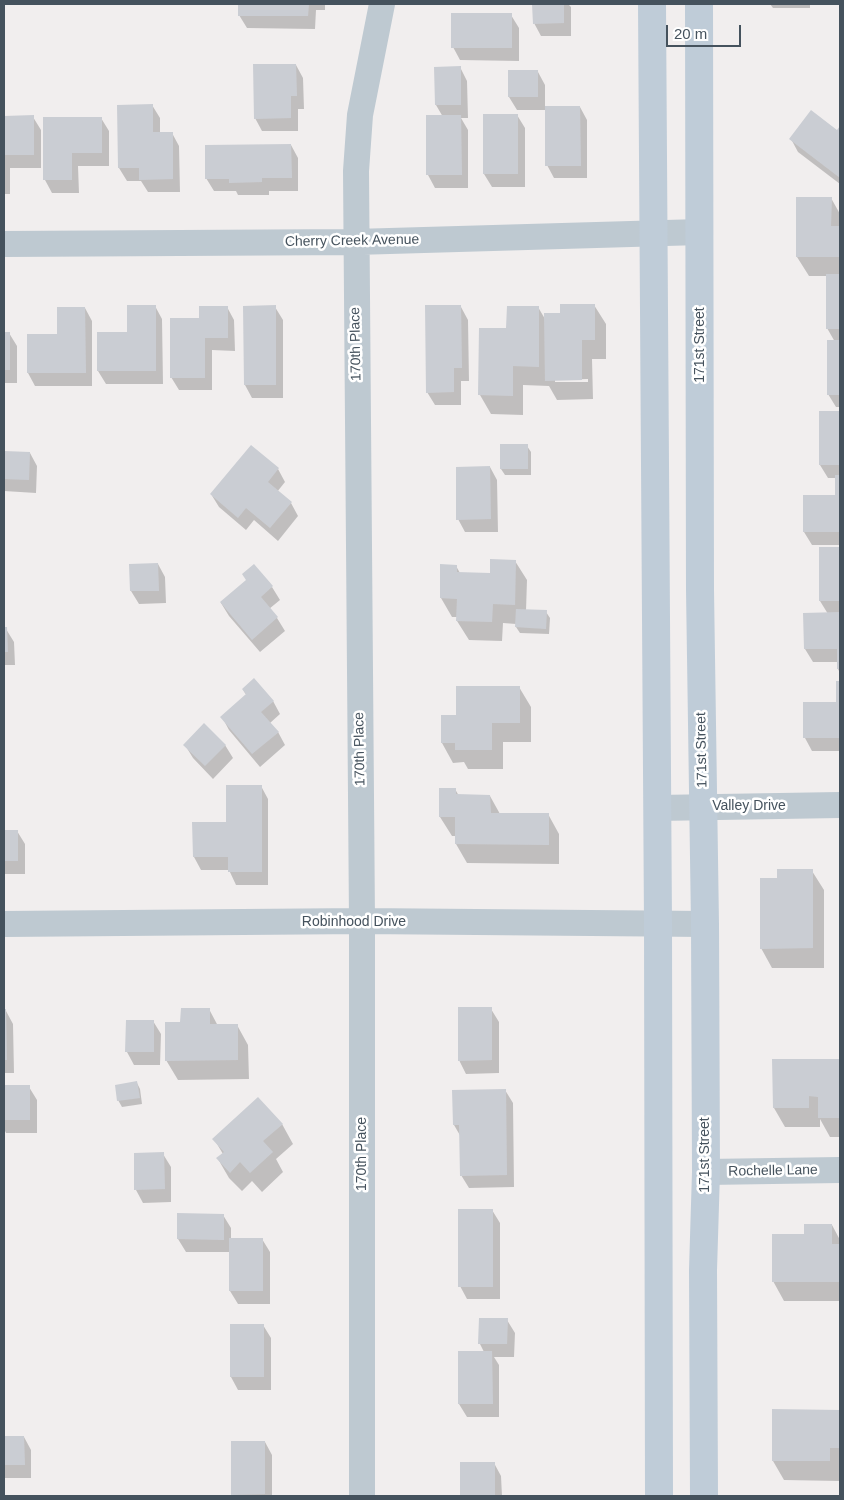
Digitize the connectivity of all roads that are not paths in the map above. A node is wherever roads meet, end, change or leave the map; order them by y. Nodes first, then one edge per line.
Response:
1 (382, 4) edge
2 (652, 4) edge
3 (699, 4) edge
4 (700, 232) junction
5 (653, 233) junction
6 (355, 242) junction
7 (4, 244) edge
8 (840, 805) edge
9 (703, 806) junction
10 (657, 808) junction
11 (362, 921) junction
12 (4, 924) edge
13 (658, 924) junction
14 (704, 924) junction
15 (840, 1170) edge
16 (706, 1172) junction
17 (362, 1496) edge
18 (659, 1496) edge
19 (704, 1496) edge

1 - 6 street, 170th Place
2 - 5 street
3 - 4 street, 171st Street
4 - 5 street, Cherry Creek Avenue
4 - 9 street, 171st Street
5 - 6 street, Cherry Creek Avenue
5 - 10 street
6 - 7 street, Cherry Creek Avenue
6 - 11 street, 170th Place
8 - 9 street, Valley Drive
9 - 10 street, Valley Drive
9 - 14 street, 171st Street
10 - 13 street
11 - 12 street, Robinhood Drive
11 - 13 street, Robinhood Drive
11 - 17 street, 170th Place
13 - 14 street, Robinhood Drive
13 - 18 street
14 - 16 street, 171st Street
15 - 16 street, Rochelle Lane
16 - 19 street, 171st Street

